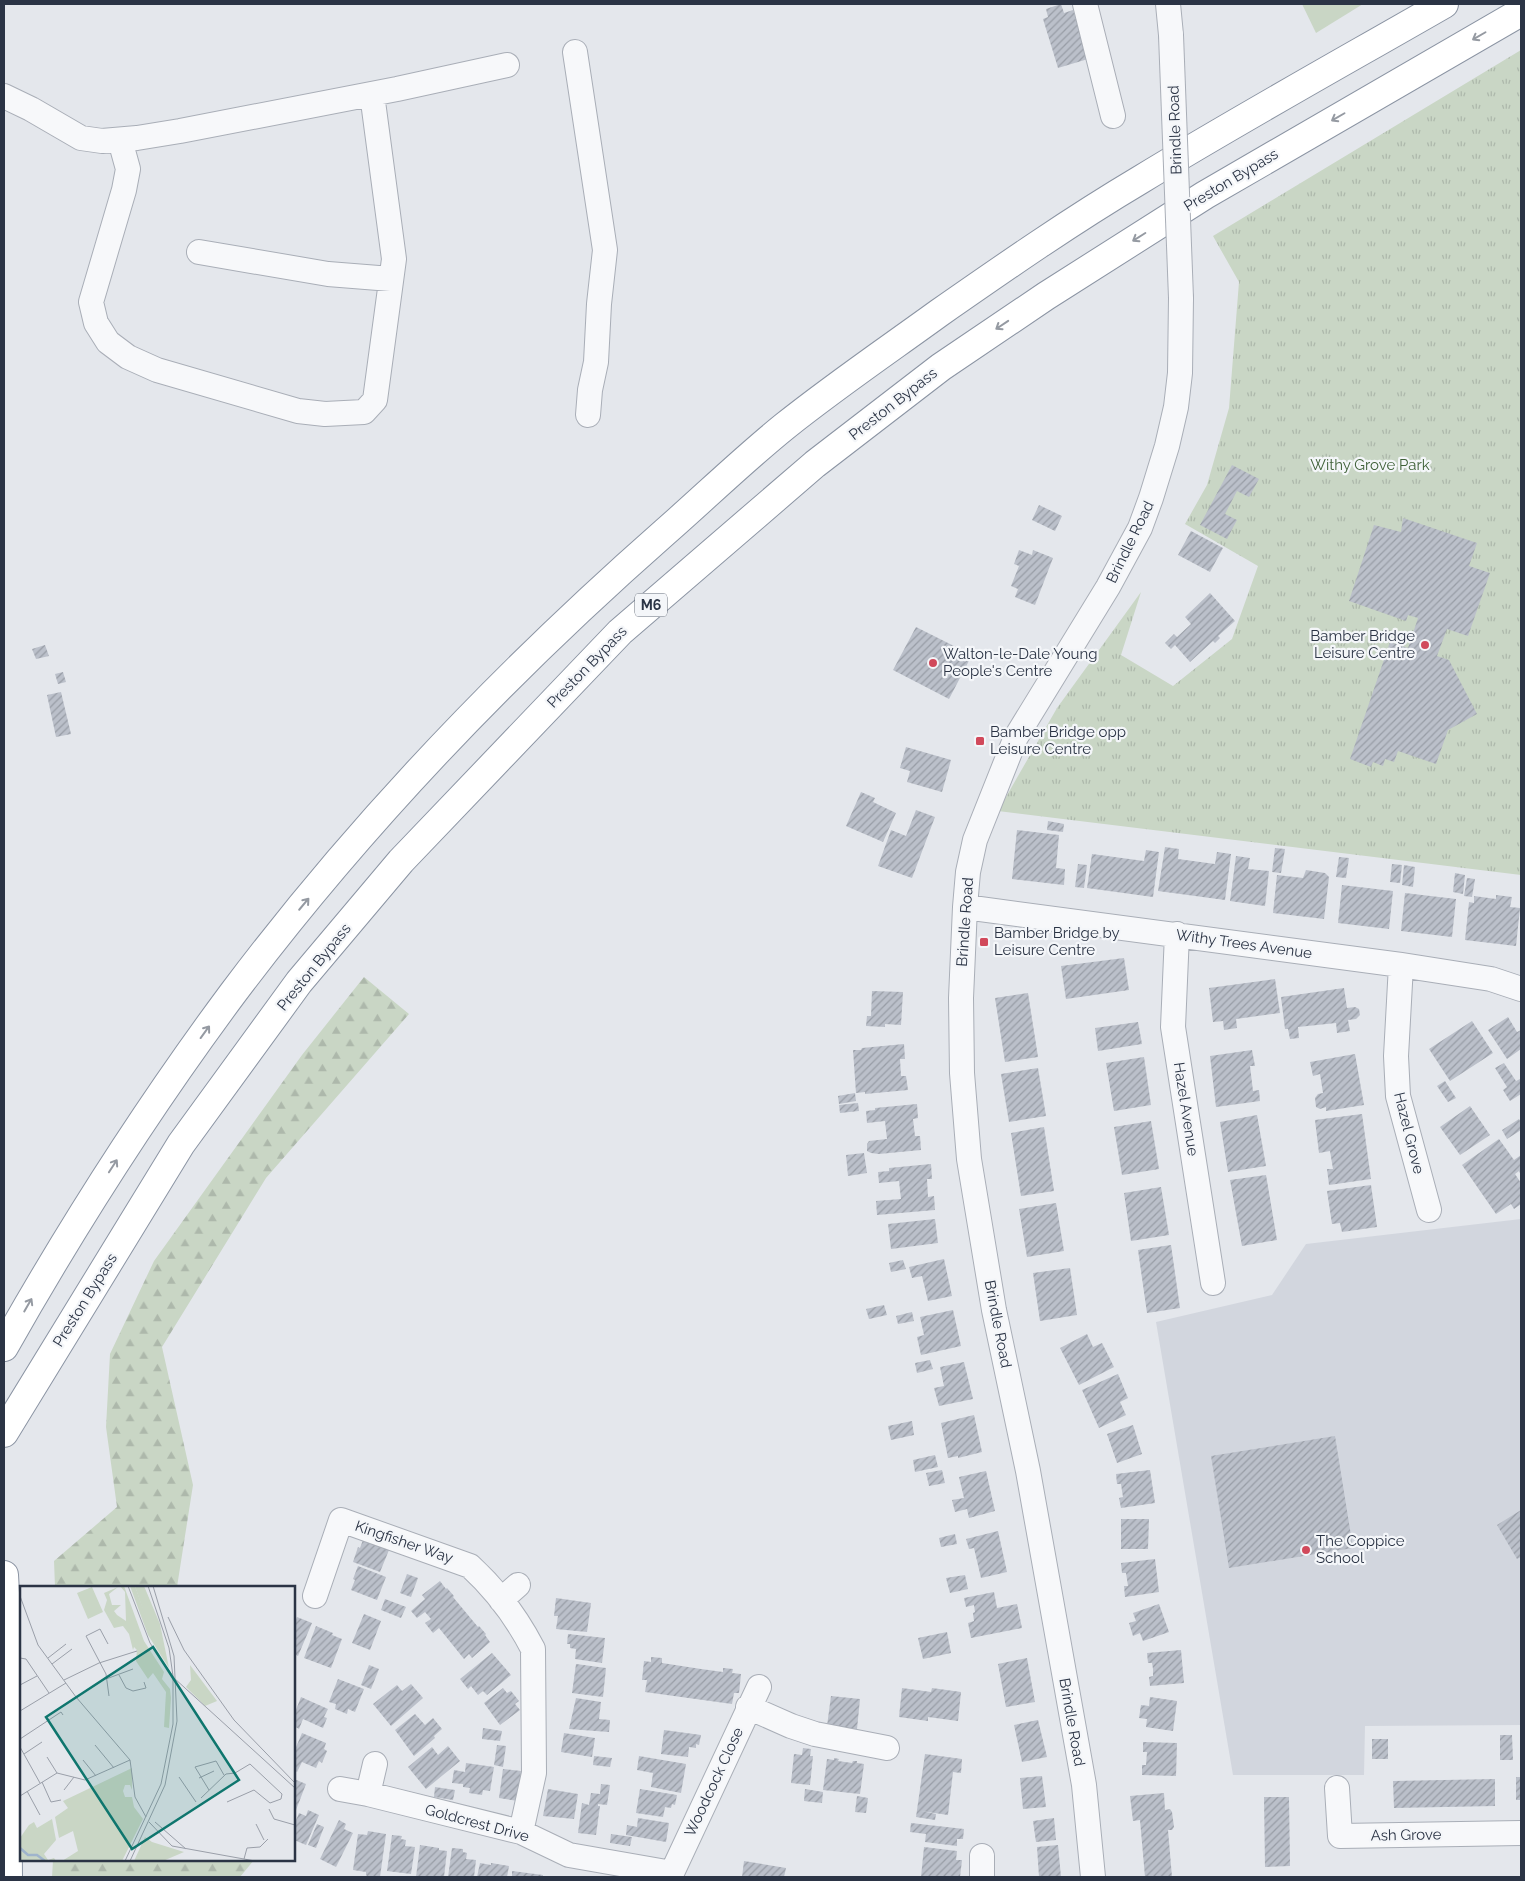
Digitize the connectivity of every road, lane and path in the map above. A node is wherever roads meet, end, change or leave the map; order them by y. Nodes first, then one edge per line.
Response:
1 (1086, 4) edge
2 (1168, 4) edge
3 (1444, 4) edge
4 (1521, 12) edge
5 (575, 52) dead end
6 (507, 65) dead end
7 (372, 94) junction
8 (4, 96) edge
9 (1114, 116) dead end
10 (120, 140) junction
11 (200, 252) dead end
12 (391, 279) junction
13 (588, 415) dead end
14 (965, 907) junction
15 (1177, 934) junction
16 (1401, 965) junction
17 (1521, 989) edge
18 (1429, 1210) dead end
19 (1213, 1283) dead end
20 (4, 1347) edge
21 (4, 1433) edge
22 (4, 1575) edge
23 (315, 1596) dead end
24 (887, 1748) dead end
25 (375, 1764) dead end
26 (1337, 1788) dead end
27 (340, 1789) dead end
28 (368, 1794) junction
29 (521, 1832) junction
30 (1521, 1834) edge
31 (671, 1875) edge
32 (8, 1877) edge
33 (1093, 1877) edge

1 - 9 street
2 - 14 street, Brindle Road, bridge
20 -> 3 highway
4 -> 21 highway, Preston Bypass / M6
5 - 13 street
6 - 7 street
7 - 10 street
7 - 12 street
8 - 10 street
10 - 12 street
11 - 12 street
14 - 15 street, Withy Trees Avenue
14 - 33 street, Brindle Road
15 - 16 street, Withy Trees Avenue
15 - 19 street, Hazel Avenue
16 - 17 street, Withy Trees Avenue
16 - 18 street, Hazel Grove
22 - 32 highway
23 - 29 street, Kingfisher Way
24 - 31 street, Woodcock Close
25 - 28 street
26 - 30 street, Ash Grove
27 - 28 street, Goldcrest Drive
28 - 29 street, Goldcrest Drive
29 - 31 street, Goldcrest Drive

